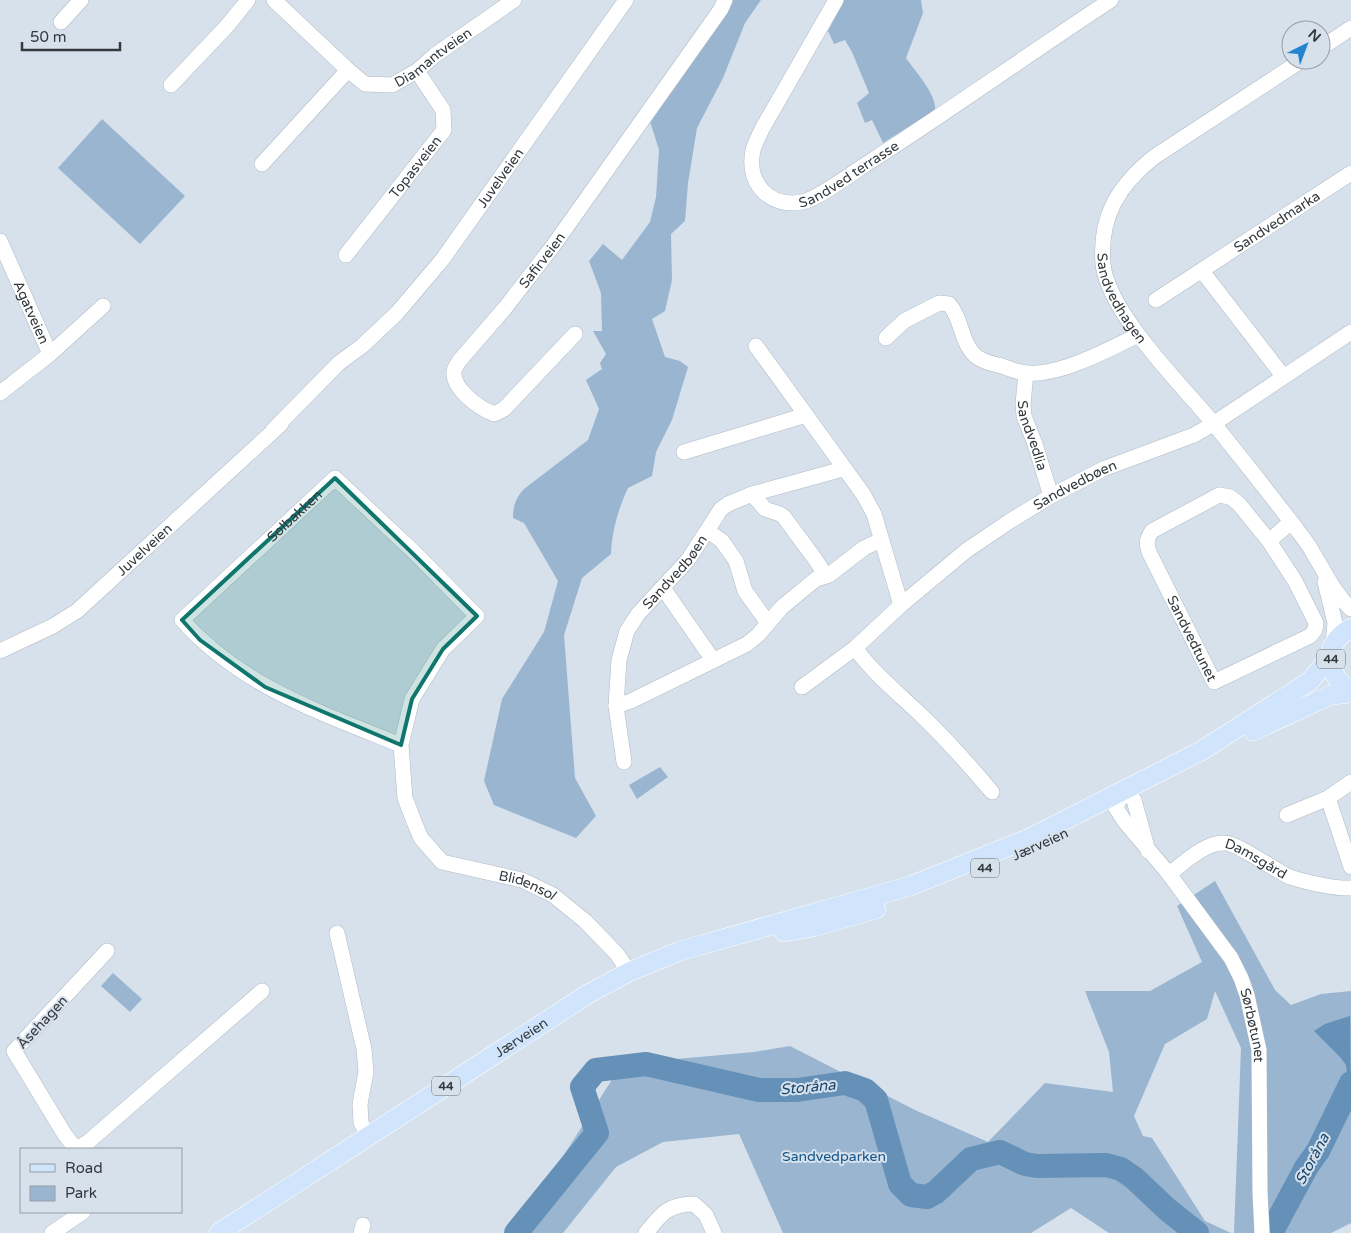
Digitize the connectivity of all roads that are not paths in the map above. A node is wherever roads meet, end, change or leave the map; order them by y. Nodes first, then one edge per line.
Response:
1 (81, 0) edge
2 (248, 0) edge
3 (274, 0) edge
4 (514, 0) edge
5 (626, 0) edge
6 (725, 0) edge
7 (836, 0) edge
8 (1110, 0) edge
9 (61, 22) dead end
10 (1351, 28) edge
11 (1331, 41) edge
12 (348, 70) junction
13 (1287, 70) edge
14 (417, 71) junction
15 (171, 85) dead end
16 (262, 164) dead end
17 (1351, 173) edge
18 (0, 242) edge
19 (346, 255) dead end
20 (1202, 271) junction
21 (1156, 300) dead end
22 (103, 306) dead end
23 (1351, 332) edge
24 (575, 334) dead end
25 (1138, 335) junction
26 (886, 338) dead end
27 (756, 346) dead end
28 (50, 354) junction
29 (1026, 374) junction
30 (1283, 376) junction
31 (0, 393) edge
32 (806, 416) junction
33 (1213, 424) junction
34 (684, 452) dead end
35 (843, 469) junction
36 (752, 494) junction
37 (1051, 496) junction
38 (1291, 522) junction
39 (708, 531) junction
40 (881, 540) junction
41 (1269, 541) junction
42 (1322, 571) junction
43 (826, 576) junction
44 (663, 588) junction
45 (901, 605) junction
46 (1351, 609) edge
47 (768, 623) junction
48 (1351, 628) edge
49 (855, 648) junction
50 (1332, 650) junction
51 (0, 651) edge
52 (714, 660) junction
53 (802, 686) dead end
54 (1351, 692) edge
55 (616, 706) junction
56 (401, 745) junction
57 (624, 762) dead end
58 (1351, 782) edge
59 (992, 792) dead end
60 (1328, 798) junction
61 (1124, 800) junction
62 (1287, 815) dead end
63 (415, 824) joint
64 (1351, 867) edge
65 (1168, 874) junction
66 (1351, 888) edge
67 (337, 933) dead end
68 (107, 951) dead end
69 (629, 972) junction
70 (262, 991) dead end
71 (368, 1135) junction
72 (75, 1148) edge
73 (78, 1148) edge
74 (82, 1213) edge
75 (52, 1233) edge
76 (219, 1233) edge
77 (646, 1233) edge
78 (714, 1233) edge
79 (1262, 1233) edge

1 - 9 street
2 - 15 street
3 - 12 street, Diamantveien
4 - 14 street, Diamantveien
5 - 51 street, Juvelveien
6 - 24 street, Safirveien
7 - 8 street, Sandved terrasse
10 - 11 street
12 - 14 street, Diamantveien
12 - 16 street
13 - 25 street, Sandvedhagen
14 - 19 street, Topasveien
17 - 20 street, Sandvedmarka
18 - 28 street, Agatveien
20 - 21 street, Sandvedmarka
20 - 30 street
22 - 28 street, Agatveien
23 - 30 street
25 - 29 street
25 - 33 street, Sandvedhagen
26 - 29 street
27 - 32 street
28 - 31 street, Agatveien
29 - 37 street, Sandvedlia
30 - 33 street
32 - 34 street
32 - 35 street
33 - 37 street, Sandvedbøen
33 - 38 street, Sandvedhagen
35 - 36 street, Sandvedbøen
35 - 40 street
36 - 39 street, Sandvedbøen
36 - 43 street
37 - 45 street, Sandvedbøen
38 - 41 street
38 - 42 street, Sandvedhagen
39 - 44 street, Sandvedbøen
39 - 47 street
40 - 43 street
40 - 45 street
41 - 41 street, Sandvedtunet
42 - 46 street, Sandvedhagen
42 - 50 street, Sandvedhagen
43 - 47 street
44 - 52 street
44 - 55 street, Sandvedbøen
45 - 49 street, Sandvedbøen
47 - 52 street
48 - 50 main road, 44
49 - 53 street, Sandvedbøen
49 - 59 street
50 - 54 main road, 44
50 - 61 main road, Jærveien / 44
52 - 55 street
54 - 61 main road, Jærveien / 44
55 - 57 street, Sandvedbøen
56 - 56 street, Solbakken
56 - 63 street, Solbakken
58 - 60 street
60 - 62 street
60 - 64 street
61 - 65 street, Sørbøtunet
61 - 69 main road, Jærveien / 44
63 - 69 street, Blidensol
65 - 66 street, Damsgård
65 - 79 street, Sørbøtunet
67 - 71 street
68 - 72 street, Åsehagen
69 - 71 main road, Jærveien / 44
70 - 73 street, Åsehagen
71 - 76 main road, Jærveien / 44
74 - 75 street
77 - 78 street

